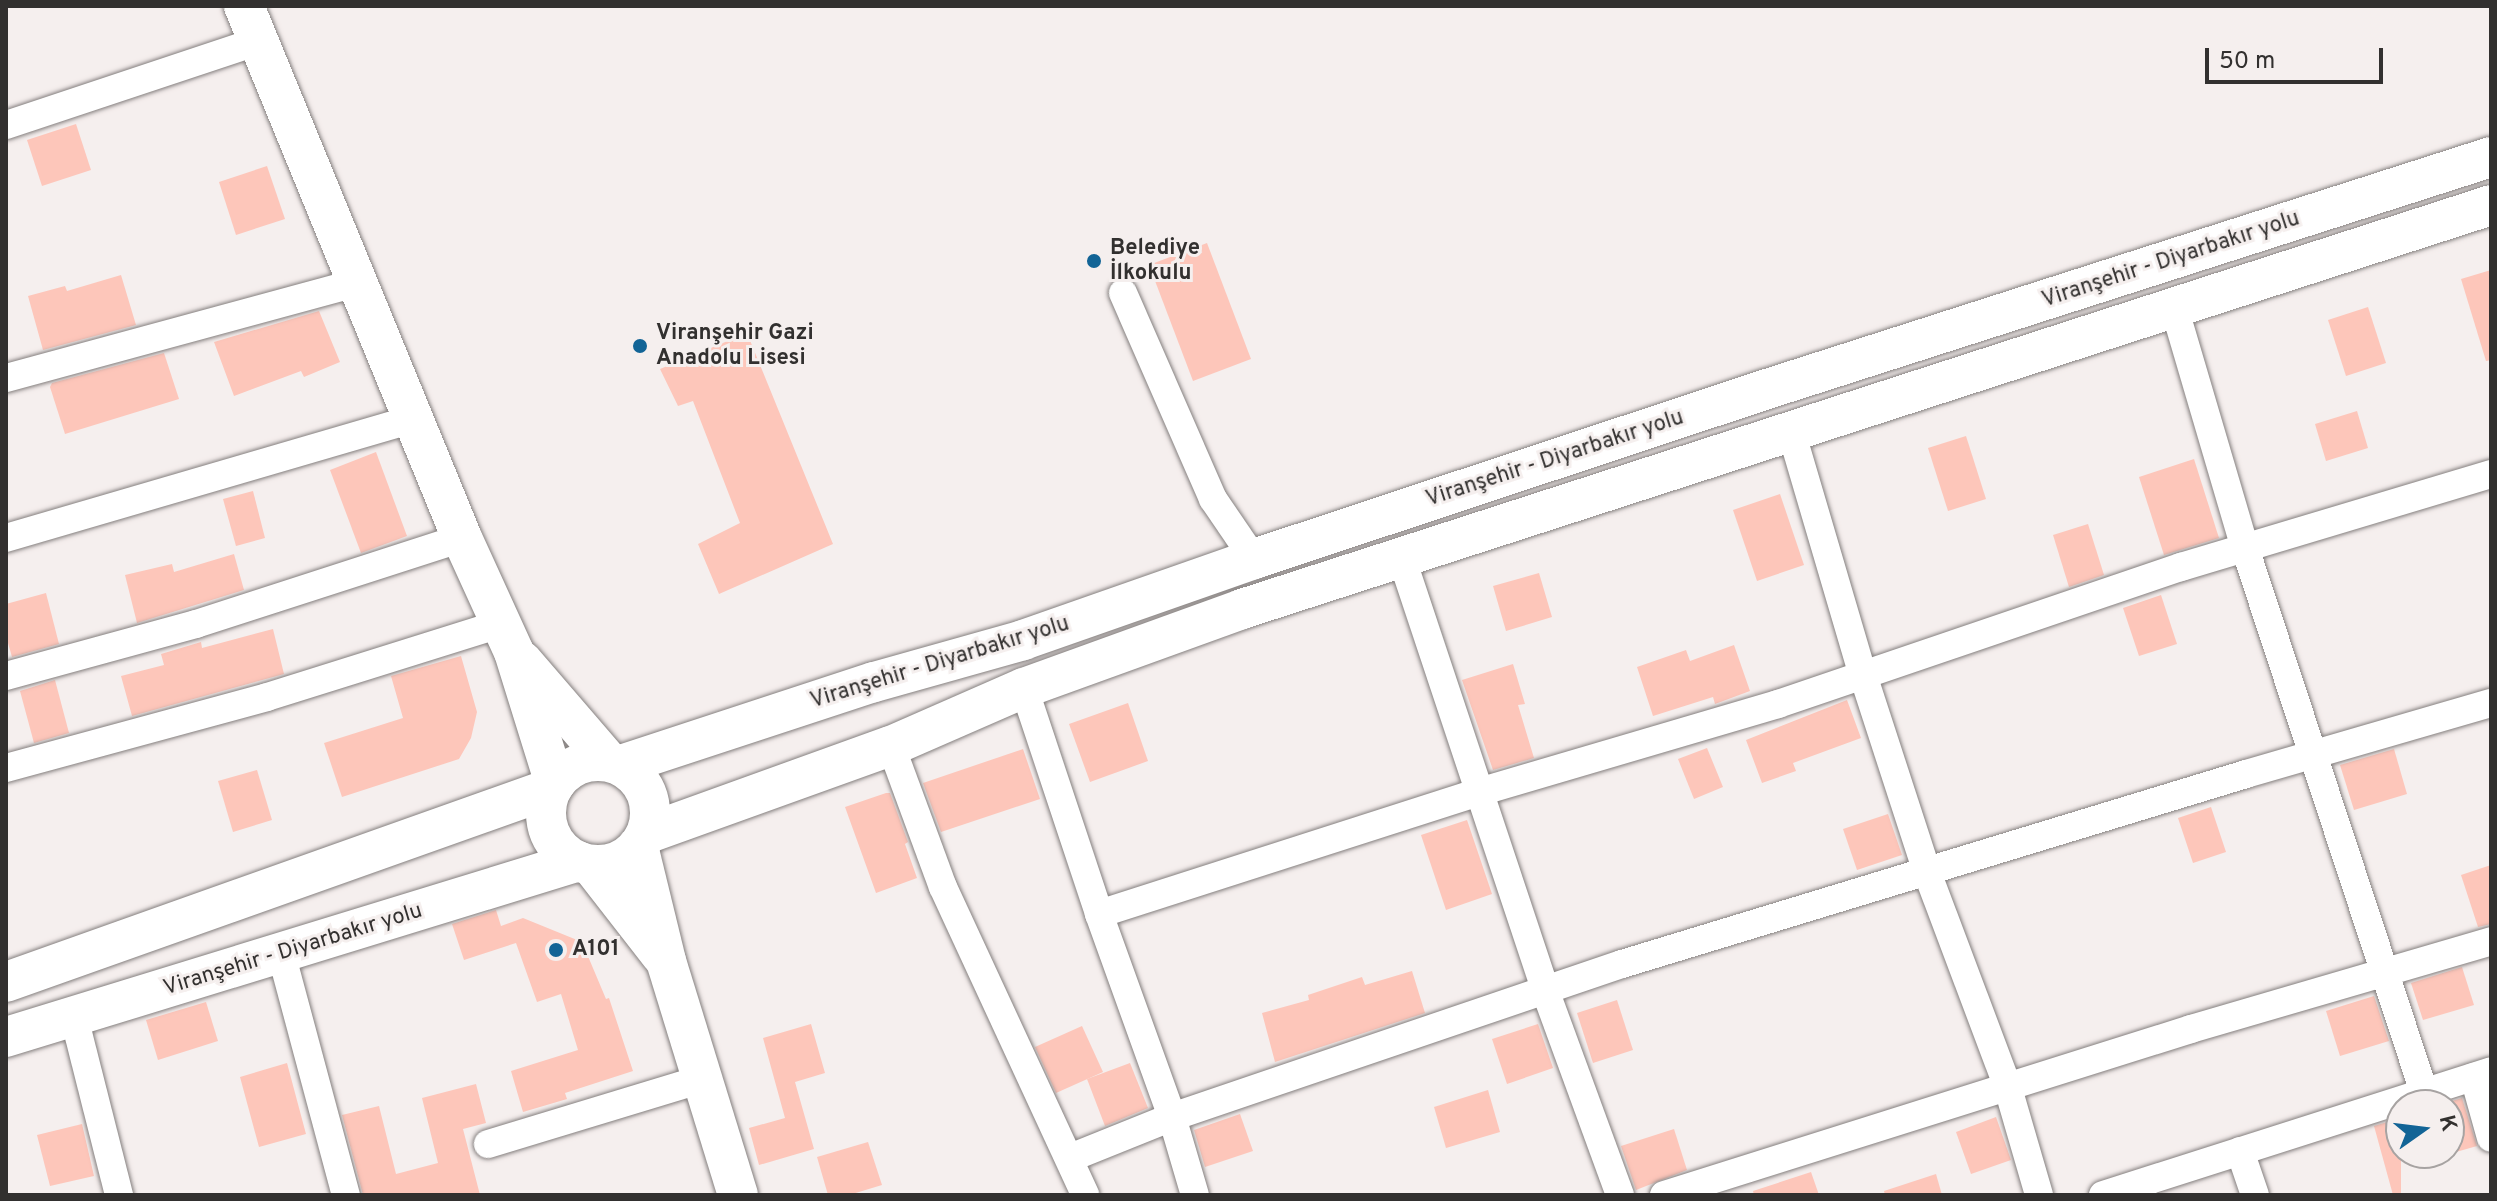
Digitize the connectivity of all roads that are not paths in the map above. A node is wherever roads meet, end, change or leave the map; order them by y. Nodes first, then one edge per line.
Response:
1 (251, 23) edge
2 (6, 125) edge
3 (2491, 157) edge
4 (2491, 205) edge
5 (356, 283) junction
6 (1123, 293) dead end
7 (2174, 307) junction
8 (6, 378) edge
9 (413, 419) junction
10 (1791, 431) junction
11 (2491, 474) edge
12 (6, 538) edge
13 (462, 538) junction
14 (2245, 548) junction
15 (1401, 556) junction
16 (1254, 559) junction
17 (509, 637) junction
18 (1863, 675) junction
19 (6, 676) edge
20 (1024, 688) junction
21 (2491, 703) edge
22 (891, 746) junction
23 (2314, 754) junction
24 (614, 763) junction
25 (6, 768) edge
26 (554, 786) junction
27 (1479, 792) junction
28 (642, 840) junction
29 (585, 863) junction
30 (1927, 872) junction
31 (1099, 914) junction
32 (2491, 941) edge
33 (281, 953) junction
34 (666, 961) junction
35 (2387, 972) junction
36 (6, 982) edge
37 (1545, 990) junction
38 (74, 1017) junction
39 (6, 1037) edge
40 (2483, 1074) edge
41 (702, 1079) junction
42 (2008, 1088) junction
43 (2423, 1089) edge
44 (2434, 1089) edge
45 (2385, 1105) edge
46 (1172, 1117) junction
47 (2491, 1138) edge
48 (488, 1144) dead end
49 (2240, 1151) junction
50 (1070, 1158) junction
51 (119, 1195) edge
52 (346, 1195) edge
53 (738, 1195) edge
54 (1085, 1195) edge
55 (1195, 1195) edge
56 (1620, 1195) edge
57 (1664, 1195) edge
58 (2039, 1195) edge
59 (2103, 1195) edge
60 (2255, 1195) edge

1 - 2 street
1 - 5 main road
3 - 16 main road, Viranşehir - Diyarbakır yolu
4 - 7 main road, Viranşehir - Diyarbakır yolu
5 - 8 street
5 - 9 main road
6 - 16 street
7 - 10 main road, Viranşehir - Diyarbakır yolu
7 - 14 street
9 - 12 street
9 - 13 main road
10 - 15 main road, Viranşehir - Diyarbakır yolu
10 - 18 street
11 - 14 street
13 - 17 main road
13 - 19 street
14 - 18 street
14 - 23 street
15 - 20 main road, Viranşehir - Diyarbakır yolu
15 - 27 street
16 - 24 main road, Viranşehir - Diyarbakır yolu
17 - 24 main road
17 - 25 street
17 - 26 main road
18 - 27 street
18 - 30 street
20 - 22 main road, Viranşehir - Diyarbakır yolu
20 - 31 street
21 - 23 street
22 - 28 main road, Viranşehir - Diyarbakır yolu
22 - 50 street
23 - 30 street
23 - 35 street
24 - 26 main road
24 - 28 main road
26 - 29 main road
26 - 36 main road
27 - 31 street
27 - 37 street
28 - 29 main road
28 - 34 main road
29 - 33 main road, Viranşehir - Diyarbakır yolu
29 - 34 main road
30 - 37 street
30 - 42 street
31 - 46 street
32 - 35 street
33 - 38 main road, Viranşehir - Diyarbakır yolu
33 - 52 street
34 - 41 main road
35 - 42 street
35 - 43 street
37 - 46 street
37 - 56 street
38 - 39 main road, Viranşehir - Diyarbakır yolu
38 - 51 street
40 - 44 street
40 - 47 street
41 - 48 street
41 - 53 main road
42 - 57 street
42 - 58 street
45 - 49 street
46 - 50 street
46 - 55 street
49 - 59 street
49 - 60 street
50 - 54 street

